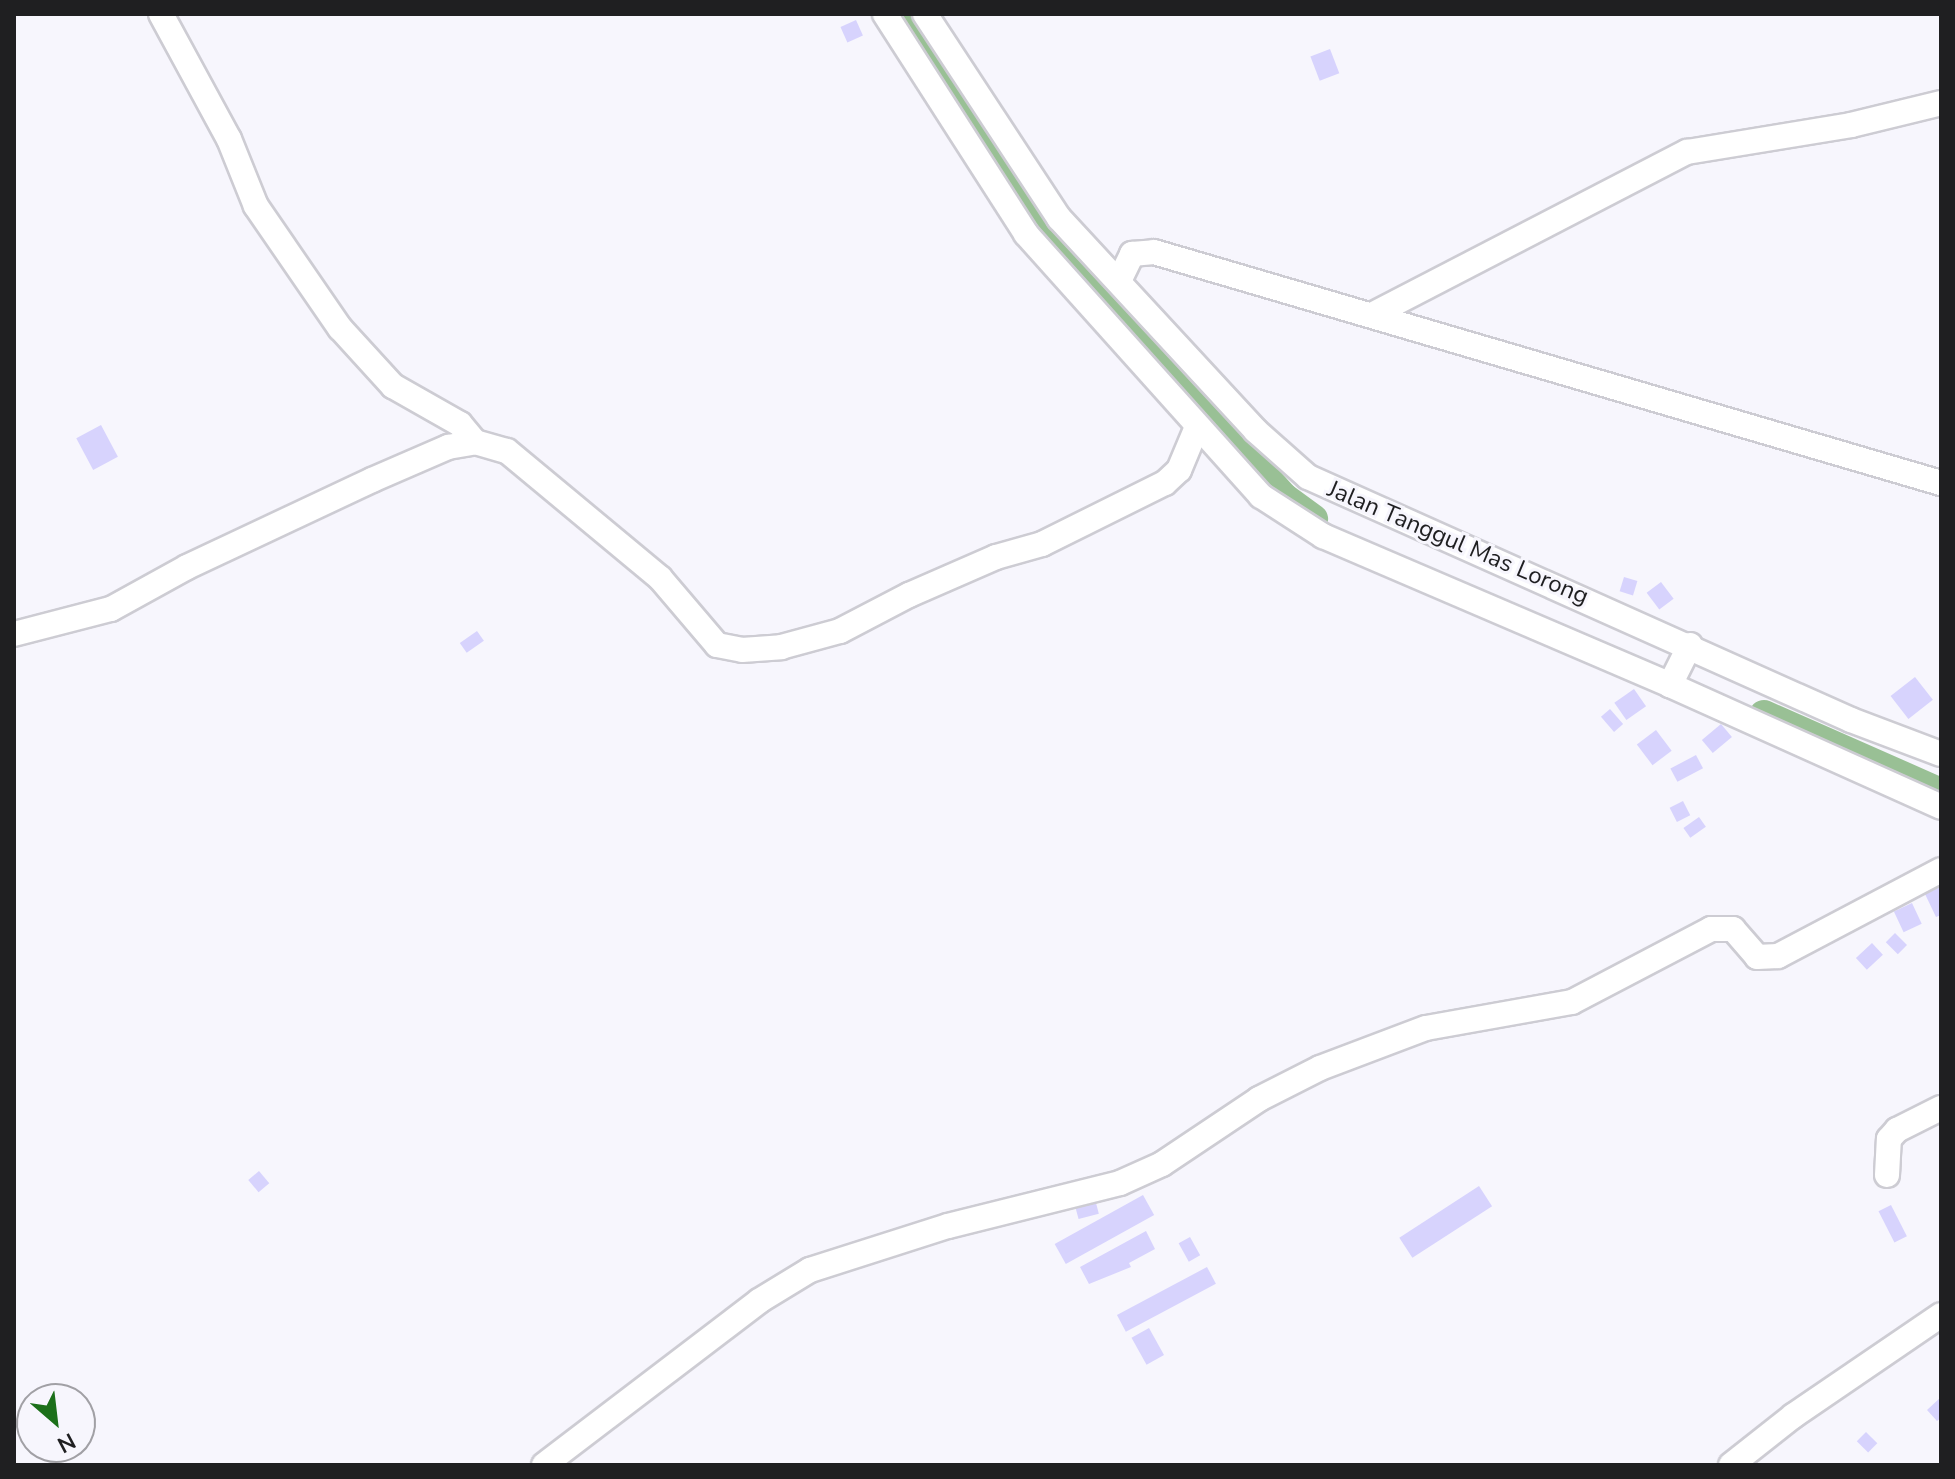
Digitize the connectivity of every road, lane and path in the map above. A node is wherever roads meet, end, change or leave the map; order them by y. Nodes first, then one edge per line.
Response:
1 (161, 14) edge
2 (885, 14) edge
3 (925, 14) edge
4 (1941, 103) edge
5 (1120, 279) junction
6 (1136, 304) junction
7 (1372, 315) junction
8 (1113, 329) junction
9 (1197, 427) junction
10 (475, 442) junction
11 (1941, 483) edge
12 (14, 634) edge
13 (1680, 666) junction
14 (1941, 754) edge
15 (1941, 807) edge
16 (1941, 870) edge
17 (1941, 1108) edge
18 (1887, 1175) dead end
19 (1941, 1315) edge
20 (544, 1465) edge
21 (1731, 1465) edge

1 - 10 street
2 - 8 street
3 - 5 street, Jalan Tanggul Mas Lorong
4 - 7 street
5 - 6 street, Jalan Tanggul Mas Lorong
5 - 7 street
6 - 8 street
6 - 13 street, Jalan Tanggul Mas Lorong
7 - 11 street
8 - 9 street
9 - 10 street
9 - 13 street
10 - 12 street
13 - 14 street, Jalan Tanggul Mas Lorong
13 - 15 street
16 - 20 street
17 - 18 street
19 - 21 street

